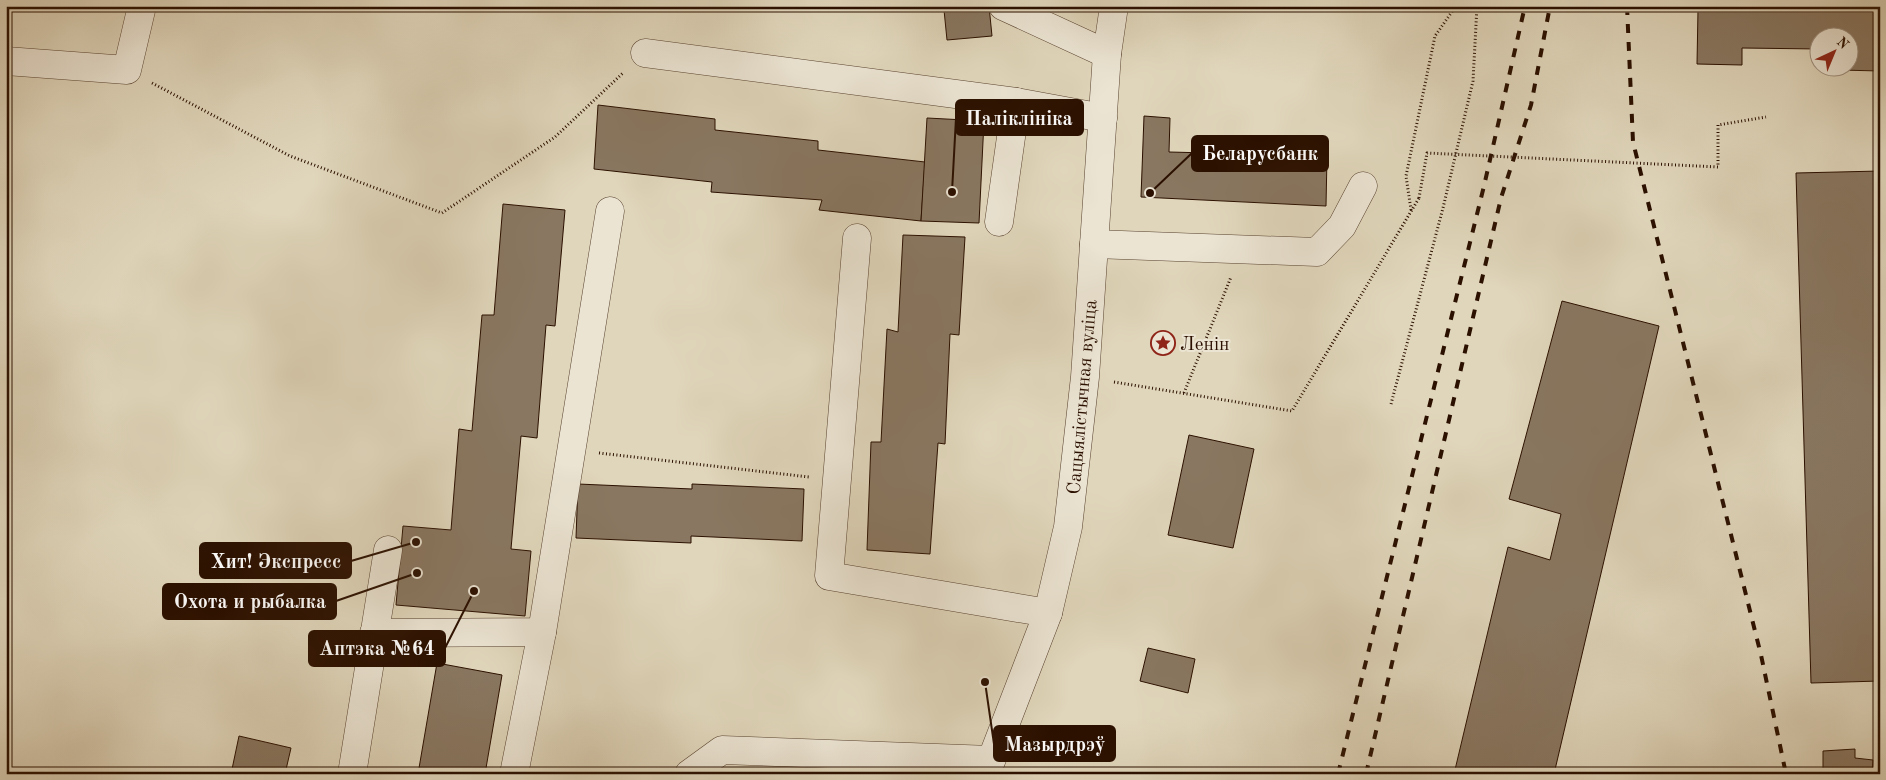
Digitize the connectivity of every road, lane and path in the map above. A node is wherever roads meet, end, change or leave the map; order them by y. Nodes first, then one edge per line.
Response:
1 (142, 6) edge
2 (1003, 6) edge
3 (1114, 6) edge
4 (1456, 6) edge
5 (1477, 6) edge
6 (645, 53) joint
7 (1108, 54) junction
8 (6, 61) edge
9 (128, 70) junction
10 (1016, 102) junction
11 (1766, 117) dead end
12 (1103, 118) junction
13 (1363, 186) dead end
14 (1412, 210) junction
15 (610, 211) dead end
16 (999, 222) dead end
17 (857, 238) dead end
18 (1094, 244) junction
19 (1242, 249) junction
20 (1085, 377) junction
21 (1184, 393) junction
22 (1391, 404) dead end
23 (572, 450) junction
24 (837, 480) junction
25 (388, 550) dead end
26 (1048, 613) junction
27 (542, 632) junction
28 (374, 633) junction
29 (988, 767) edge
30 (352, 774) edge
31 (514, 774) edge
32 (689, 774) edge

1 - 9 street
2 - 7 street
3 - 7 street, Сацыялістычная вуліца
4 - 14 path
5 - 22 path
6 - 9 path
6 - 10 street
7 - 12 street, Сацыялістычная вуліца
8 - 9 street
10 - 12 street
10 - 16 street
11 - 14 path, bridge
12 - 18 street, Сацыялістычная вуліца
13 - 19 street
14 - 21 path
15 - 23 street
17 - 24 street
18 - 19 street
18 - 20 street, Сацыялістычная вуліца
19 - 21 path
20 - 21 path
20 - 26 street, Сацыялістычная вуліца
23 - 24 path
23 - 27 street
24 - 26 street
25 - 28 street
26 - 29 street, Сацыялістычная вуліца
27 - 28 street
27 - 31 street
28 - 30 street
29 - 32 street

